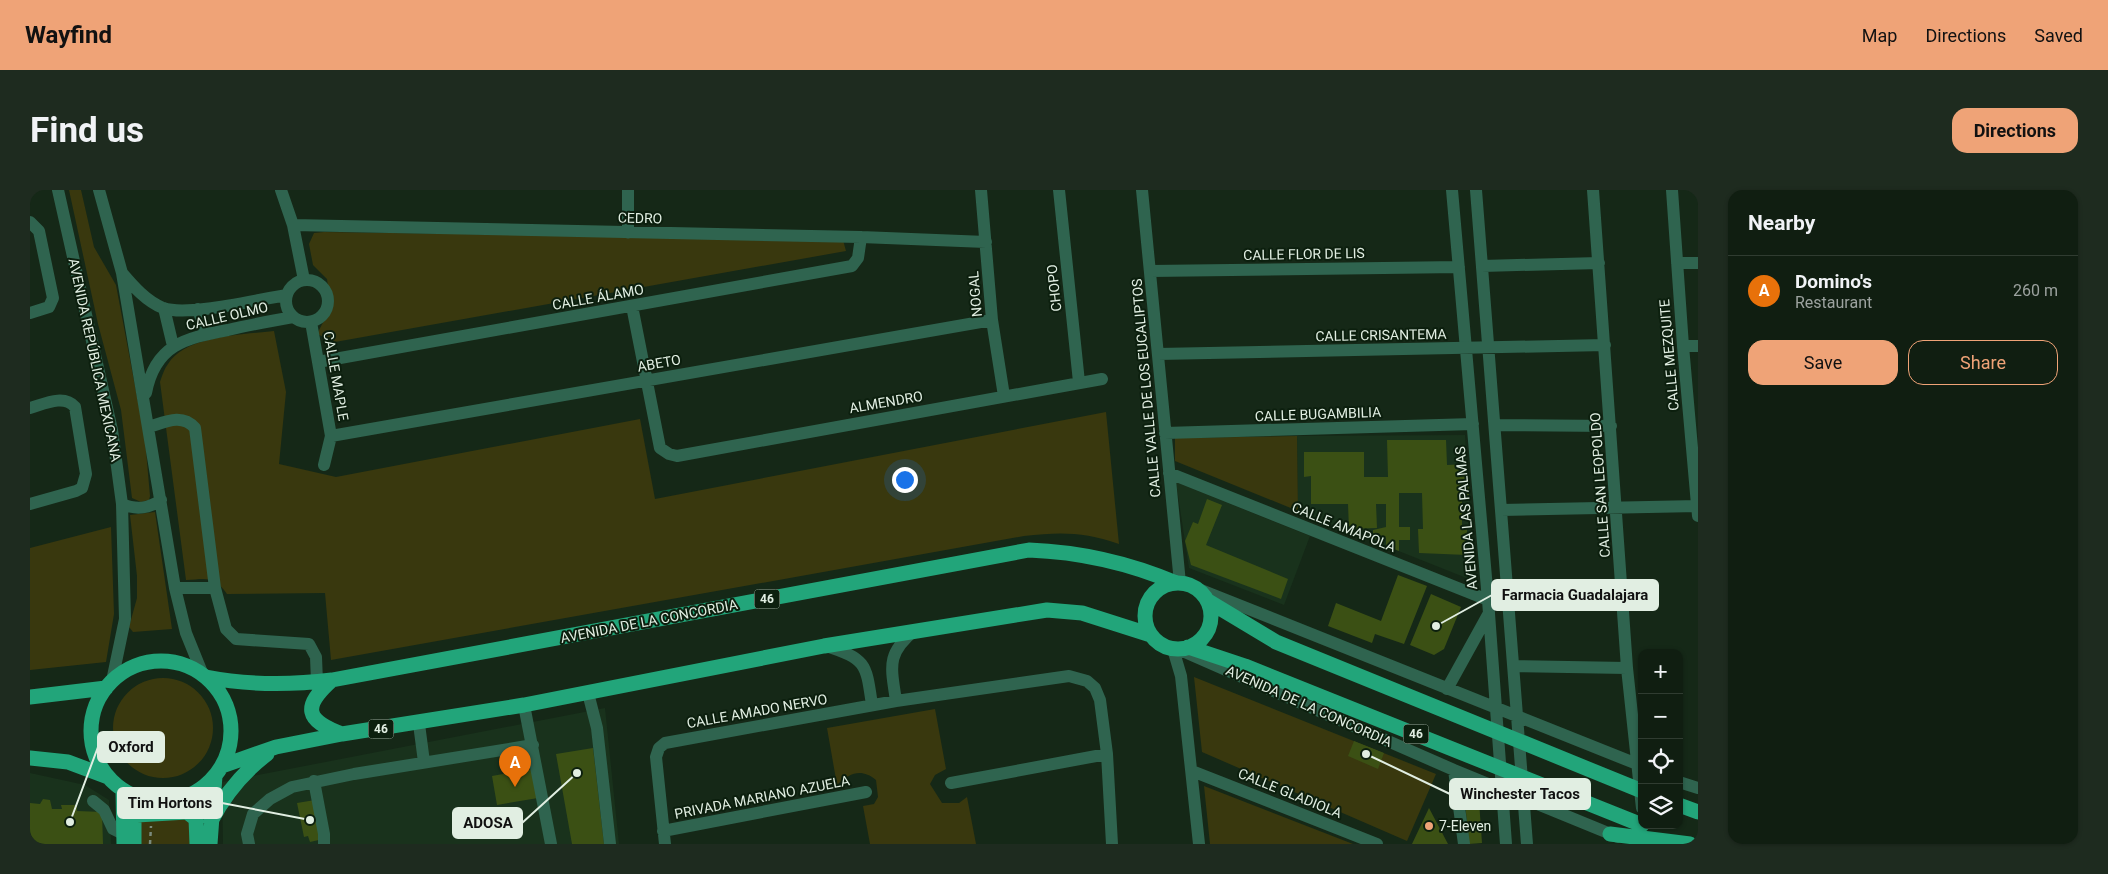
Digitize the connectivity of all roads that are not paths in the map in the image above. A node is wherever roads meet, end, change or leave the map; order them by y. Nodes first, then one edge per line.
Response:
1 (58, 190) edge
2 (100, 190) edge
3 (281, 190) edge
4 (628, 190) edge
5 (981, 190) edge
6 (1058, 190) edge
7 (1142, 190) edge
8 (1452, 190) edge
9 (1476, 190) edge
10 (1593, 190) edge
11 (1672, 190) edge
12 (32, 223) edge
13 (293, 225) junction
14 (628, 233) junction
15 (861, 237) junction
16 (986, 242) junction
17 (1599, 263) junction
18 (1677, 263) junction
19 (1698, 263) edge
20 (1482, 266) junction
21 (1459, 267) junction
22 (1150, 271) junction
23 (122, 273) junction
24 (304, 280) junction
25 (287, 295) junction
26 (632, 306) junction
27 (164, 308) junction
28 (198, 309) junction
29 (30, 313) edge
30 (293, 317) junction
31 (992, 320) junction
32 (311, 322) junction
33 (206, 334) junction
34 (1605, 345) junction
35 (173, 346) junction
36 (1682, 346) junction
37 (1698, 346) edge
38 (1466, 348) junction
39 (1489, 348) junction
40 (1158, 354) junction
41 (318, 362) junction
42 (1102, 379) dead end
43 (646, 380) junction
44 (1078, 382) junction
45 (1004, 396) junction
46 (144, 400) junction
47 (30, 408) edge
48 (1473, 424) junction
49 (1495, 424) junction
50 (1611, 426) junction
51 (1694, 426) edge
52 (149, 427) junction
53 (1165, 434) junction
54 (331, 436) junction
55 (324, 465) dead end
56 (1169, 473) junction
57 (161, 500) junction
58 (30, 504) edge
59 (122, 504) junction
60 (1617, 507) junction
61 (1501, 510) junction
62 (1698, 510) edge
63 (1178, 583) junction
64 (1623, 587) junction
65 (175, 588) junction
66 (215, 588) junction
67 (1196, 588) junction
68 (1508, 594) junction
69 (1208, 601) junction
70 (1488, 607) junction
71 (916, 630) junction
72 (1151, 635) junction
73 (824, 646) junction
74 (1180, 648) junction
75 (1514, 666) junction
76 (1627, 668) junction
77 (205, 676) junction
78 (332, 680) junction
79 (317, 682) junction
80 (109, 684) junction
81 (1447, 689) junction
82 (588, 693) junction
83 (30, 697) edge
84 (896, 701) junction
85 (872, 705) junction
86 (524, 706) junction
87 (1495, 709) junction
88 (1518, 718) junction
89 (419, 724) junction
90 (1497, 732) junction
91 (342, 734) junction
92 (1519, 740) junction
93 (533, 745) junction
94 (276, 747) junction
95 (1107, 754) junction
96 (1638, 757) edge
97 (30, 758) edge
98 (424, 762) junction
99 (1638, 765) edge
100 (1499, 767) junction
101 (1454, 770) junction
102 (218, 771) junction
103 (1192, 771) junction
104 (1522, 776) junction
105 (108, 777) junction
106 (314, 781) junction
107 (951, 783) dead end
108 (1683, 783) edge
109 (1698, 788) edge
110 (1501, 789) junction
111 (1638, 789) edge
112 (123, 790) junction
113 (866, 792) dead end
114 (1525, 798) junction
115 (93, 801) dead end
116 (1683, 806) edge
117 (1698, 812) edge
118 (211, 821) junction
119 (1638, 823) edge
120 (1653, 829) edge
121 (1610, 834) junction
122 (664, 838) edge
123 (127, 841) edge
124 (197, 844) edge
125 (210, 844) edge
126 (249, 844) edge
127 (324, 844) edge
128 (551, 844) edge
129 (610, 844) edge
130 (1112, 844) edge
131 (1199, 844) edge
132 (1377, 844) edge
133 (1464, 844) edge
134 (1506, 844) edge
135 (1527, 844) edge
136 (1634, 844) edge
137 (1690, 844) edge

1 - 59 street, AVENIDA REPÚBLICA MEXICANA
2 - 23 street
3 - 13 street
4 - 14 street
5 - 16 street, NOGAL
6 - 44 street, CHOPO
7 - 22 street, CALLE VALLE DE LOS EUCALIPTOS
8 - 21 street, AVENIDA LAS PALMAS
9 - 20 street
10 - 17 street, CALLE SAN LEOPOLDO
11 - 18 street, CALLE MEZQUITE
12 - 29 street
13 - 14 street, CEDRO
13 - 24 street
14 - 15 street, CEDRO
15 - 16 street, CEDRO
15 - 26 street, CALLE ÁLAMO
16 - 31 street, NOGAL
17 - 20 street
17 - 34 street, CALLE SAN LEOPOLDO
18 - 19 street
18 - 36 street, CALLE MEZQUITE
20 - 39 street
21 - 22 street, CALLE FLOR DE LIS
21 - 38 street, AVENIDA LAS PALMAS
22 - 40 street, CALLE VALLE DE LOS EUCALIPTOS
23 - 27 street, CALLE OLMO
23 - 46 street
24 - 25 street
24 - 32 street
25 - 28 street, CALLE OLMO
25 - 30 street
26 - 41 street, CALLE ÁLAMO
26 - 43 street
27 - 28 street, CALLE OLMO
27 - 35 street
28 - 33 street
30 - 32 street
30 - 33 street, CALLE OLMO
31 - 43 street, ABETO
31 - 45 street, NOGAL
32 - 41 street, CALLE MAPLE
33 - 35 street, CALLE OLMO
34 - 39 street, CALLE CRISANTEMA
34 - 50 street, CALLE SAN LEOPOLDO
35 - 46 street, CALLE OLMO
36 - 37 street
36 - 51 street, CALLE MEZQUITE
38 - 39 street, CALLE CRISANTEMA
38 - 40 street, CALLE CRISANTEMA
38 - 48 street, AVENIDA LAS PALMAS
39 - 49 street
40 - 53 street, CALLE VALLE DE LOS EUCALIPTOS
41 - 54 street, CALLE MAPLE
42 - 44 street, ALMENDRO
43 - 45 street, ALMENDRO
43 - 54 street, ABETO
44 - 45 street, ALMENDRO
46 - 52 street
47 - 58 street
48 - 53 street, CALLE BUGAMBILIA
48 - 70 street, AVENIDA LAS PALMAS
49 - 50 street
49 - 61 street
50 - 60 street, CALLE SAN LEOPOLDO
51 - 62 street, CALLE MEZQUITE
52 - 57 street
52 - 66 street
53 - 56 street, CALLE VALLE DE LOS EUCALIPTOS
54 - 55 street, CALLE MAPLE
56 - 63 street, CALLE VALLE DE LOS EUCALIPTOS
56 - 70 street, CALLE AMAPOLA
57 - 59 street
57 - 65 street
59 - 80 street, AVENIDA REPÚBLICA MEXICANA
60 - 61 street
60 - 62 street
60 - 64 street, CALLE SAN LEOPOLDO
61 - 68 street
63 - 67 main road, 46
63 - 72 main road
63 - 78 main road, AVENIDA DE LA CONCORDIA / 46
64 - 68 street, CALLE AMAPOLA
64 - 76 street, CALLE SAN LEOPOLDO
65 - 66 street
65 - 77 street
66 - 79 street
67 - 69 main road, 46
67 - 81 street
68 - 70 street, CALLE AMAPOLA
68 - 75 street
69 - 74 main road
69 - 90 main road, 46
70 - 81 street
70 - 87 street, AVENIDA LAS PALMAS
71 - 72 main road, 46
71 - 73 main road, 46
71 - 84 street
72 - 74 main road, 46
73 - 82 main road, 46
73 - 85 street
74 - 100 main road, AVENIDA DE LA CONCORDIA / 46
74 - 101 street, AVENIDA DE LA CONCORDIA
74 - 103 street
75 - 76 street
75 - 88 street
76 - 96 street, CALLE SAN LEOPOLDO
77 - 79 main road, AVENIDA DE LA CONCORDIA / 46
77 - 80 main road, 46
77 - 102 main road, 46
78 - 79 main road, AVENIDA DE LA CONCORDIA / 46
78 - 91 main road
80 - 83 main road, 46
80 - 105 main road, 46
81 - 87 street
82 - 86 main road, 46
82 - 129 street
84 - 85 street, CALLE AMADO NERVO
84 - 95 street, CALLE AMADO NERVO
85 - 122 street, CALLE AMADO NERVO
86 - 89 main road, 46
86 - 93 street
87 - 88 street
87 - 90 street, AVENIDA LAS PALMAS
88 - 92 street
88 - 99 street
89 - 91 main road, 46
89 - 98 street
90 - 92 main road, 46
90 - 100 street, AVENIDA LAS PALMAS
91 - 94 main road, 46
92 - 104 street
92 - 111 main road, 46
93 - 98 street
93 - 128 street
94 - 102 main road, 46
94 - 118 main road
95 - 107 street
95 - 130 street
97 - 105 main road, 46
98 - 106 street
100 - 104 main road, AVENIDA DE LA CONCORDIA / 46
100 - 110 street, AVENIDA LAS PALMAS
101 - 110 street, AVENIDA DE LA CONCORDIA
101 - 133 street
102 - 112 main road, 46
102 - 118 main road
103 - 131 street
103 - 132 street, CALLE GLADIOLA
104 - 114 street
104 - 119 main road, AVENIDA DE LA CONCORDIA / 46
105 - 112 main road, 46
106 - 126 street
106 - 127 street
108 - 109 street
110 - 114 street, AVENIDA DE LA CONCORDIA
110 - 134 street, AVENIDA LAS PALMAS
112 - 123 main road
113 - 122 street, PRIVADA MARIANO AZUELA
114 - 121 street, AVENIDA DE LA CONCORDIA
114 - 135 street
115 - 123 street
116 - 117 main road
118 - 125 main road
120 - 137 main road, AVENIDA DE LA CONCORDIA / 46
121 - 136 street, AVENIDA DE LA CONCORDIA
121 - 137 main road
123 - 124 main road

